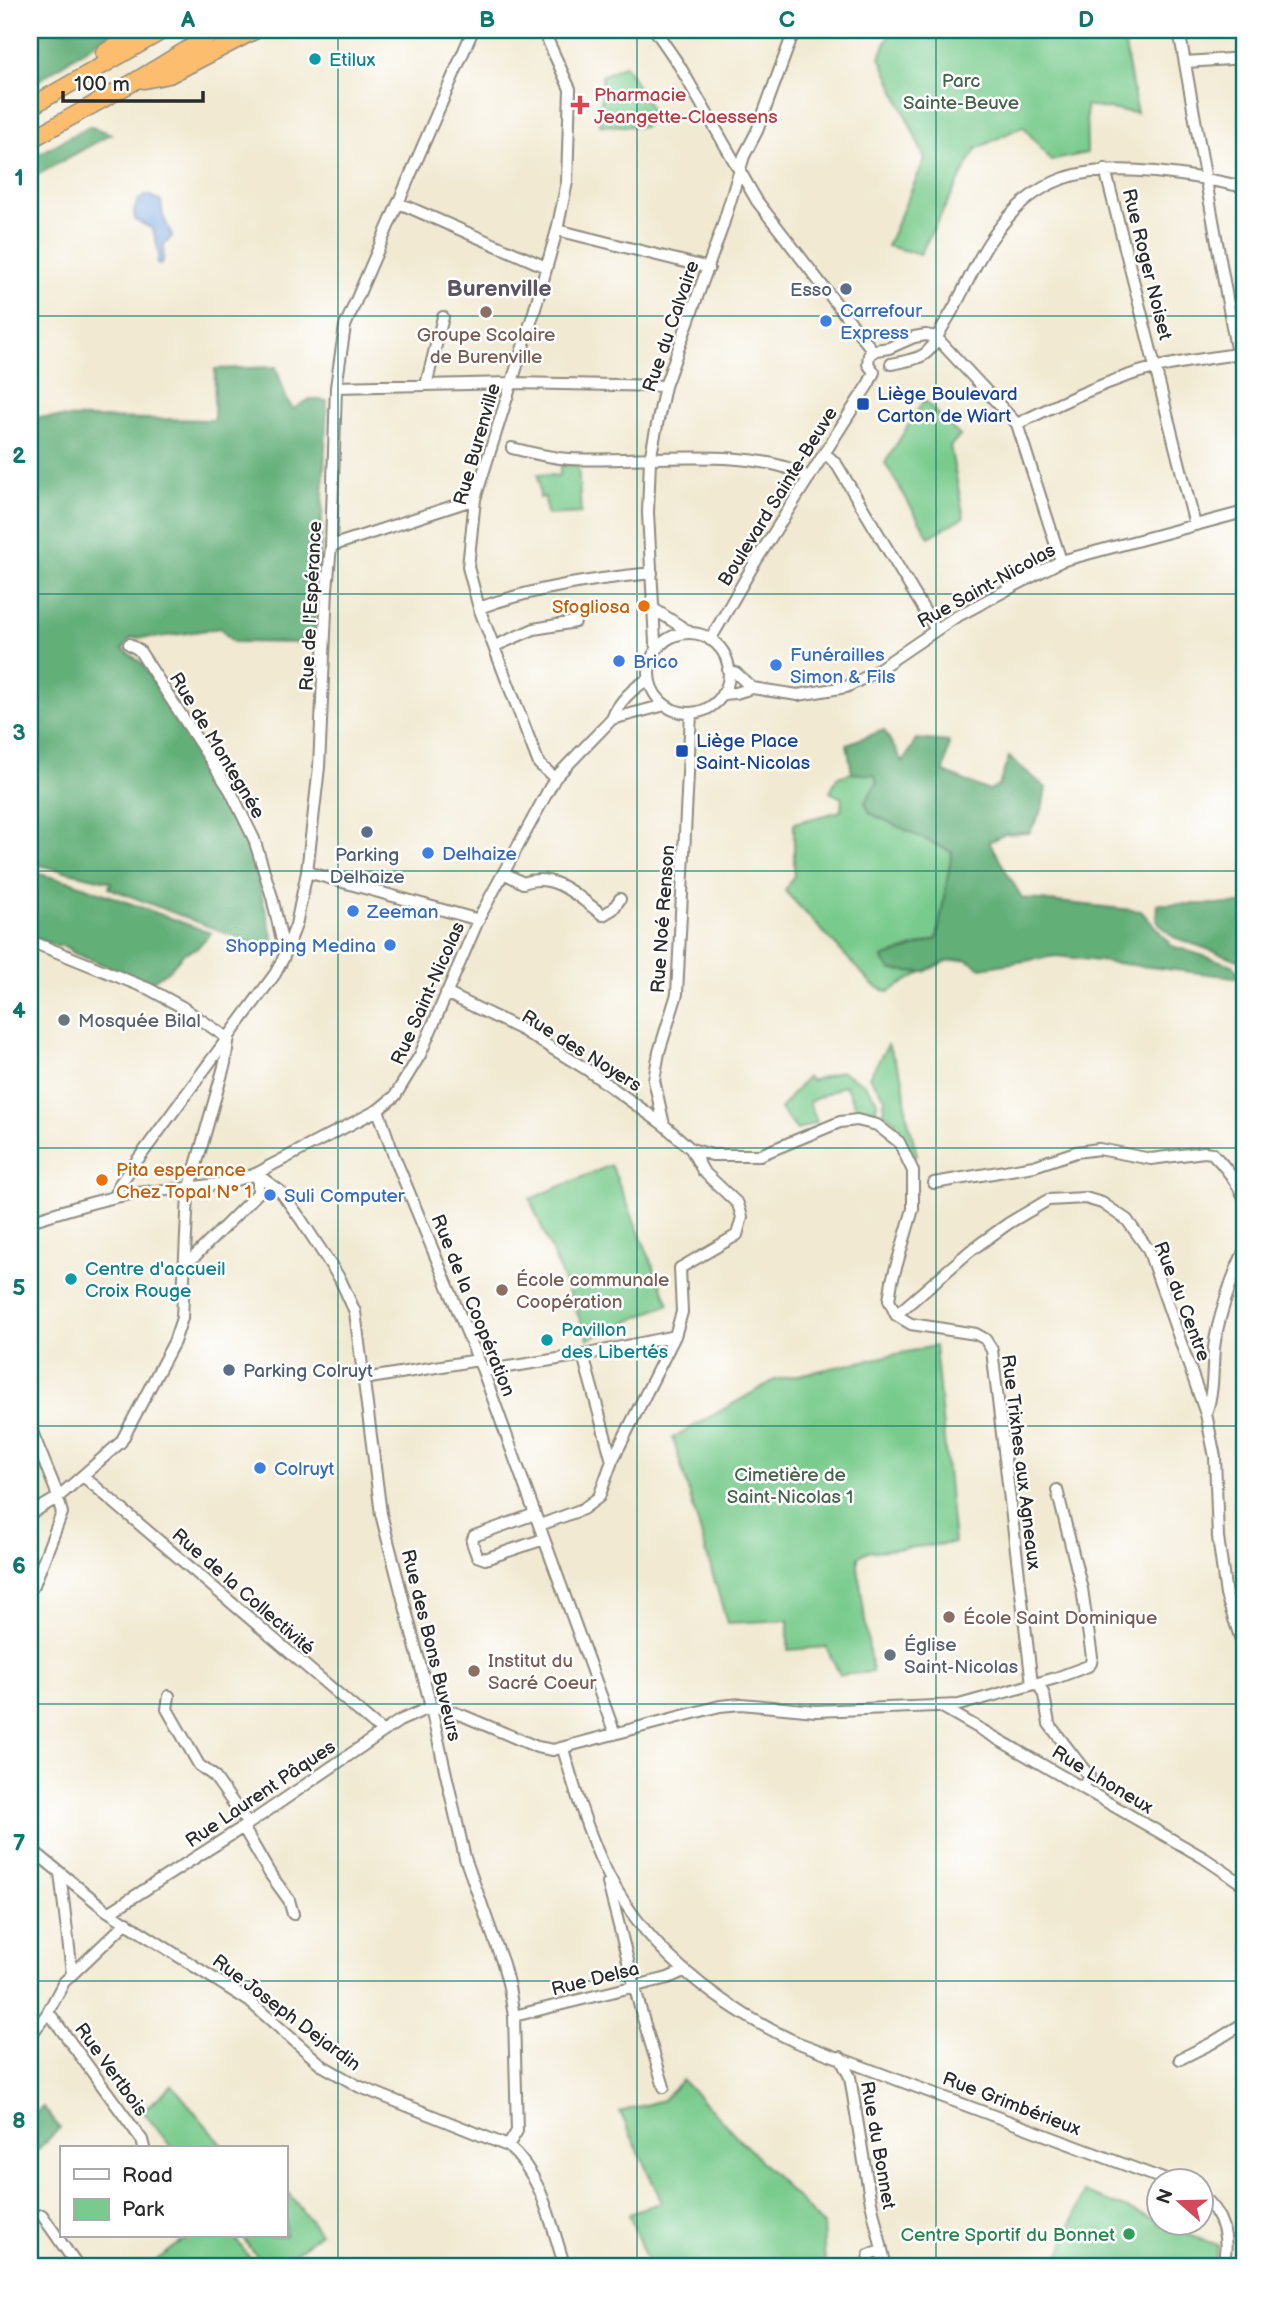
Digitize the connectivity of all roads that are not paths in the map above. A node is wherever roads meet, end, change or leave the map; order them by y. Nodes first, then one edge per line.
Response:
1 (141, 30) edge
2 (164, 30) edge
3 (219, 30) edge
4 (257, 30) edge
5 (473, 30) edge
6 (543, 30) edge
7 (656, 30) edge
8 (798, 30) edge
9 (1179, 30) edge
10 (1244, 58) edge
11 (1186, 62) junction
12 (74, 82) junction
13 (132, 83) junction
14 (30, 107) edge
15 (30, 140) edge
16 (1105, 169) junction
17 (738, 173) junction
18 (1206, 178) junction
19 (1244, 187) edge
20 (398, 202) junction
21 (557, 230) junction
22 (546, 267) junction
23 (709, 268) junction
24 (443, 317) dead end
25 (936, 337) junction
26 (878, 350) junction
27 (891, 364) junction
28 (1156, 368) junction
29 (874, 372) junction
30 (512, 383) junction
31 (426, 385) junction
32 (664, 386) junction
33 (336, 387) junction
34 (1017, 425) junction
35 (512, 448) dead end
36 (825, 453) junction
37 (650, 458) junction
38 (808, 478) junction
39 (475, 499) junction
40 (1244, 512) edge
41 (1195, 524) junction
42 (331, 546) junction
43 (1061, 561) junction
44 (652, 573) junction
45 (479, 608) junction
46 (654, 609) junction
47 (575, 622) dead end
48 (936, 629) junction
49 (691, 633) junction
50 (710, 640) junction
51 (129, 644) dead end
52 (495, 646) junction
53 (658, 648) junction
54 (728, 670) junction
55 (649, 678) junction
56 (752, 688) junction
57 (722, 694) junction
58 (665, 705) junction
59 (691, 713) junction
60 (612, 719) junction
61 (555, 778) junction
62 (307, 872) junction
63 (504, 873) junction
64 (620, 899) dead end
65 (479, 920) junction
66 (30, 941) edge
67 (285, 954) junction
68 (445, 997) junction
69 (229, 1039) junction
70 (378, 1110) junction
71 (664, 1125) junction
72 (691, 1149) junction
73 (258, 1175) junction
74 (934, 1183) dead end
75 (190, 1186) junction
76 (115, 1197) junction
77 (1244, 1198) edge
78 (30, 1221) edge
79 (1244, 1252) edge
80 (186, 1265) junction
81 (896, 1315) junction
82 (674, 1336) junction
83 (583, 1354) junction
84 (480, 1366) junction
85 (364, 1379) junction
86 (1206, 1414) junction
87 (30, 1427) edge
88 (612, 1461) junction
89 (83, 1476) junction
90 (1057, 1490) dead end
91 (57, 1498) junction
92 (30, 1514) edge
93 (538, 1519) junction
94 (544, 1539) junction
95 (30, 1590) edge
96 (1243, 1641) edge
97 (1035, 1683) junction
98 (169, 1696) dead end
99 (942, 1706) junction
100 (431, 1708) junction
101 (383, 1732) junction
102 (615, 1734) junction
103 (563, 1749) junction
104 (1083, 1788) junction
105 (246, 1825) junction
106 (30, 1848) edge
107 (60, 1873) junction
108 (608, 1874) junction
109 (1244, 1885) edge
110 (110, 1912) junction
111 (293, 1914) dead end
112 (127, 1922) junction
113 (684, 1970) junction
114 (72, 1973) junction
115 (634, 1986) junction
116 (47, 2014) junction
117 (514, 2017) junction
118 (1244, 2023) edge
119 (30, 2036) edge
120 (840, 2057) junction
121 (1180, 2059) dead end
122 (664, 2087) dead end
123 (144, 2146) edge
124 (508, 2146) junction
125 (1144, 2172) edge
126 (1214, 2209) edge
127 (42, 2215) dead end
128 (58, 2226) edge
129 (64, 2238) edge
130 (881, 2250) junction
131 (78, 2267) edge
132 (565, 2267) edge
133 (867, 2267) edge
134 (886, 2267) edge
135 (1222, 2267) edge

1 - 12 highway
2 - 12 highway
3 - 13 highway
4 - 13 highway
5 - 20 street, Rue de l'Espérance
6 - 21 street, Rue Burenville
7 - 17 street
8 - 17 street, Rue du Calvaire
9 - 11 street
10 - 11 street
11 - 18 street
12 - 14 highway
13 - 15 highway
16 - 18 street
16 - 25 street
16 - 28 street, Rue Roger Noiset
17 - 23 street, Rue du Calvaire
17 - 26 street
18 - 19 street
18 - 28 street
20 - 22 street
20 - 33 street, Rue de l'Espérance
21 - 22 street, Rue Burenville
21 - 23 street
22 - 30 street, Rue Burenville
23 - 32 street, Rue du Calvaire
24 - 31 street
25 - 26 street
25 - 27 street
25 - 34 street
26 - 27 street
26 - 29 street
27 - 29 street
28 - 34 street
28 - 41 street, Rue Roger Noiset
29 - 36 street, Boulevard Sainte-Beuve
30 - 31 street
30 - 32 street
30 - 39 street, Rue Burenville
31 - 33 street
32 - 37 street, Rue du Calvaire
33 - 42 street, Rue de l'Espérance
34 - 43 street
35 - 37 street
36 - 38 street, Boulevard Sainte-Beuve
36 - 48 street
37 - 38 street
37 - 44 street, Rue du Calvaire
38 - 50 street, Boulevard Sainte-Beuve
39 - 42 street
39 - 45 street, Rue Burenville
40 - 41 street, Rue Saint-Nicolas
41 - 43 street, Rue Saint-Nicolas
42 - 62 street, Rue de l'Espérance
43 - 48 street, Rue Saint-Nicolas
44 - 45 street
44 - 46 street, Rue du Calvaire
45 - 52 street, Rue Burenville
46 - 49 street
46 - 53 street, Rue du Calvaire
47 - 52 street
48 - 56 street, Rue Saint-Nicolas
49 - 50 street
49 - 53 street
50 - 54 street
51 - 67 street, Rue de Montegnée
52 - 61 street, Rue Burenville
53 - 55 street
54 - 56 street, Rue Saint-Nicolas
54 - 57 street
55 - 58 street
55 - 60 street, Rue Saint-Nicolas
56 - 57 street, Rue Saint-Nicolas
57 - 59 street
58 - 59 street
58 - 60 street
59 - 71 street, Rue Noé Renson
60 - 61 street, Rue Saint-Nicolas
61 - 63 street, Rue Saint-Nicolas
62 - 65 street
62 - 67 street, Rue de l'Espérance
63 - 64 street
63 - 65 street, Rue Saint-Nicolas
65 - 68 street, Rue Saint-Nicolas
66 - 69 street
67 - 69 street, Rue de l'Espérance
68 - 70 street, Rue Saint-Nicolas
68 - 71 street, Rue des Noyers
69 - 75 street, Rue de l'Espérance
69 - 76 street
70 - 73 street, Rue Saint-Nicolas
70 - 84 street, Rue de la Coopération
71 - 72 street, Rue des Noyers
72 - 81 street
72 - 82 street, Rue des Noyers
73 - 75 street, Rue Saint-Nicolas
73 - 80 street
73 - 85 street, Rue des Bons Buveurs
74 - 77 street
75 - 76 street, Rue Saint-Nicolas
75 - 80 street, Rue de l'Espérance
76 - 78 street, Rue Saint-Nicolas
79 - 86 street
80 - 89 street, Rue de l'Espérance
81 - 86 street, Rue du Centre
81 - 97 street, Rue Trixhes aux Agneaux
82 - 83 street
82 - 88 street
83 - 84 street
83 - 88 street
84 - 85 street
84 - 93 street, Rue de la Coopération
85 - 100 street, Rue des Bons Buveurs
86 - 96 street, Rue du Centre
87 - 91 street
88 - 93 street
89 - 91 street, Rue de l'Espérance
89 - 101 street, Rue de la Collectivité
90 - 97 street
91 - 92 street, Rue de l'Espérance
91 - 95 street
93 - 94 street, Rue de la Coopération
93 - 94 street
94 - 102 street, Rue de la Coopération
97 - 99 street
97 - 104 street, Rue Trixhes aux Agneaux
98 - 105 street
99 - 102 street
99 - 104 street, Rue Lhoneux
100 - 101 street, Rue Laurent Pâques
100 - 103 street
100 - 117 street, Rue des Bons Buveurs
101 - 105 street, Rue Laurent Pâques
102 - 103 street
103 - 108 street
104 - 109 street, Rue Lhoneux
105 - 110 street, Rue Laurent Pâques
105 - 111 street
106 - 107 street, Rue Joseph Dejardin
107 - 110 street, Rue Joseph Dejardin
107 - 114 street
108 - 113 street
108 - 115 street
110 - 112 street, Rue Joseph Dejardin
112 - 114 street
112 - 124 street, Rue Joseph Dejardin
113 - 115 street, Rue Delsa
113 - 120 street
114 - 116 street
115 - 117 street, Rue Delsa
115 - 122 street
116 - 119 street
116 - 123 street, Rue Vertbois
117 - 124 street, Rue des Bons Buveurs
118 - 121 street
120 - 125 street, Rue Grimbérieux
120 - 130 street, Rue du Bonnet
124 - 132 street
126 - 135 street
127 - 128 street
129 - 131 street
130 - 133 street
130 - 134 street, Rue du Bonnet

